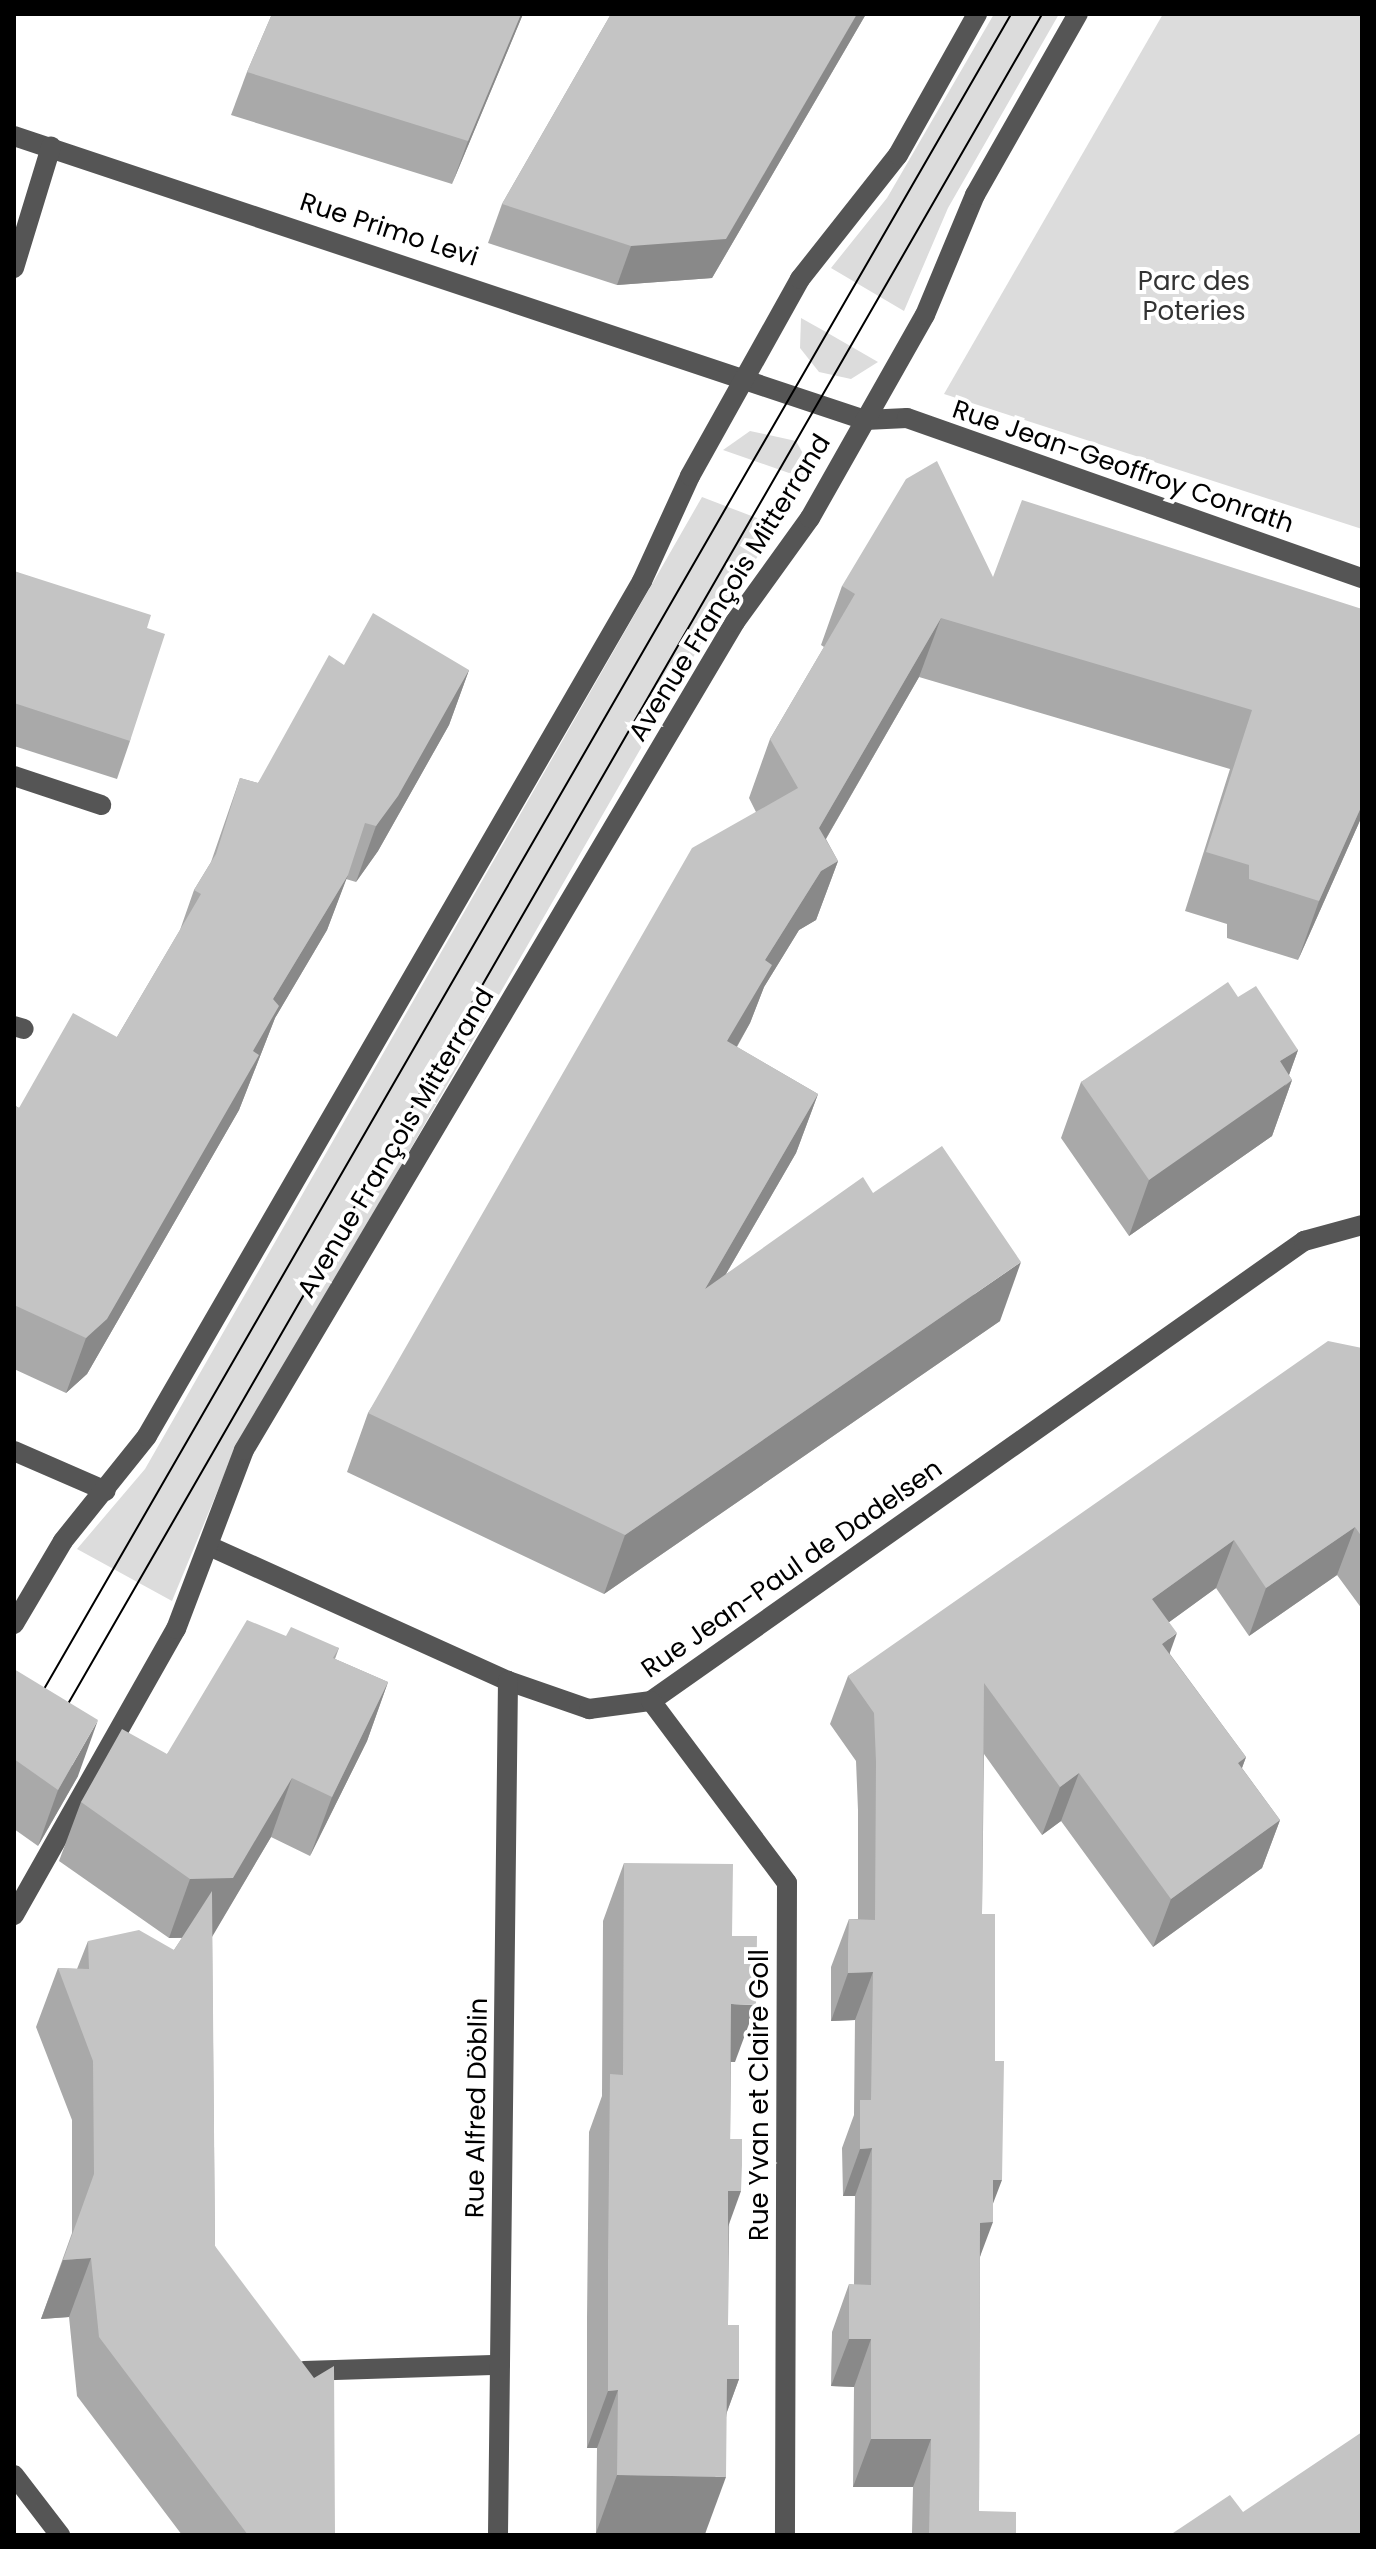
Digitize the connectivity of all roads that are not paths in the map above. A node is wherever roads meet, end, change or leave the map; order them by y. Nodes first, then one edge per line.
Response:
1 (977, 14) edge
2 (1078, 14) edge
3 (14, 136) edge
4 (51, 147) junction
5 (14, 268) edge
6 (744, 380) junction
7 (865, 420) junction
8 (1362, 578) edge
9 (14, 776) edge
10 (101, 805) dead end
11 (1362, 1225) edge
12 (14, 1451) edge
13 (106, 1491) junction
14 (209, 1546) junction
15 (14, 1624) edge
16 (508, 1681) junction
17 (651, 1701) junction
18 (14, 1915) edge
19 (500, 2365) junction
20 (304, 2371) edge
21 (14, 2475) edge
22 (60, 2535) edge
23 (498, 2535) edge
24 (785, 2535) edge

1 - 6 street
2 - 7 street, Avenue François Mitterrand
3 - 4 street, Rue Primo Levi
4 - 5 street
4 - 6 street, Rue Primo Levi
6 - 7 street, Avenue François Mitterrand
6 - 13 street
7 - 8 street, Rue Jean-Geoffroy Conrath
7 - 14 street, Avenue François Mitterrand
9 - 10 street
11 - 17 street, Rue Jean-Paul de Dadelsen
12 - 13 street
13 - 15 street
14 - 16 street, Rue Jean-Paul de Dadelsen
14 - 18 street, Avenue François Mitterrand
16 - 17 street, Rue Jean-Paul de Dadelsen
16 - 19 street, Rue Alfred Döblin
17 - 24 street, Rue Yvan et Claire Goll
19 - 20 street
19 - 23 street, Rue Alfred Döblin
21 - 22 street

